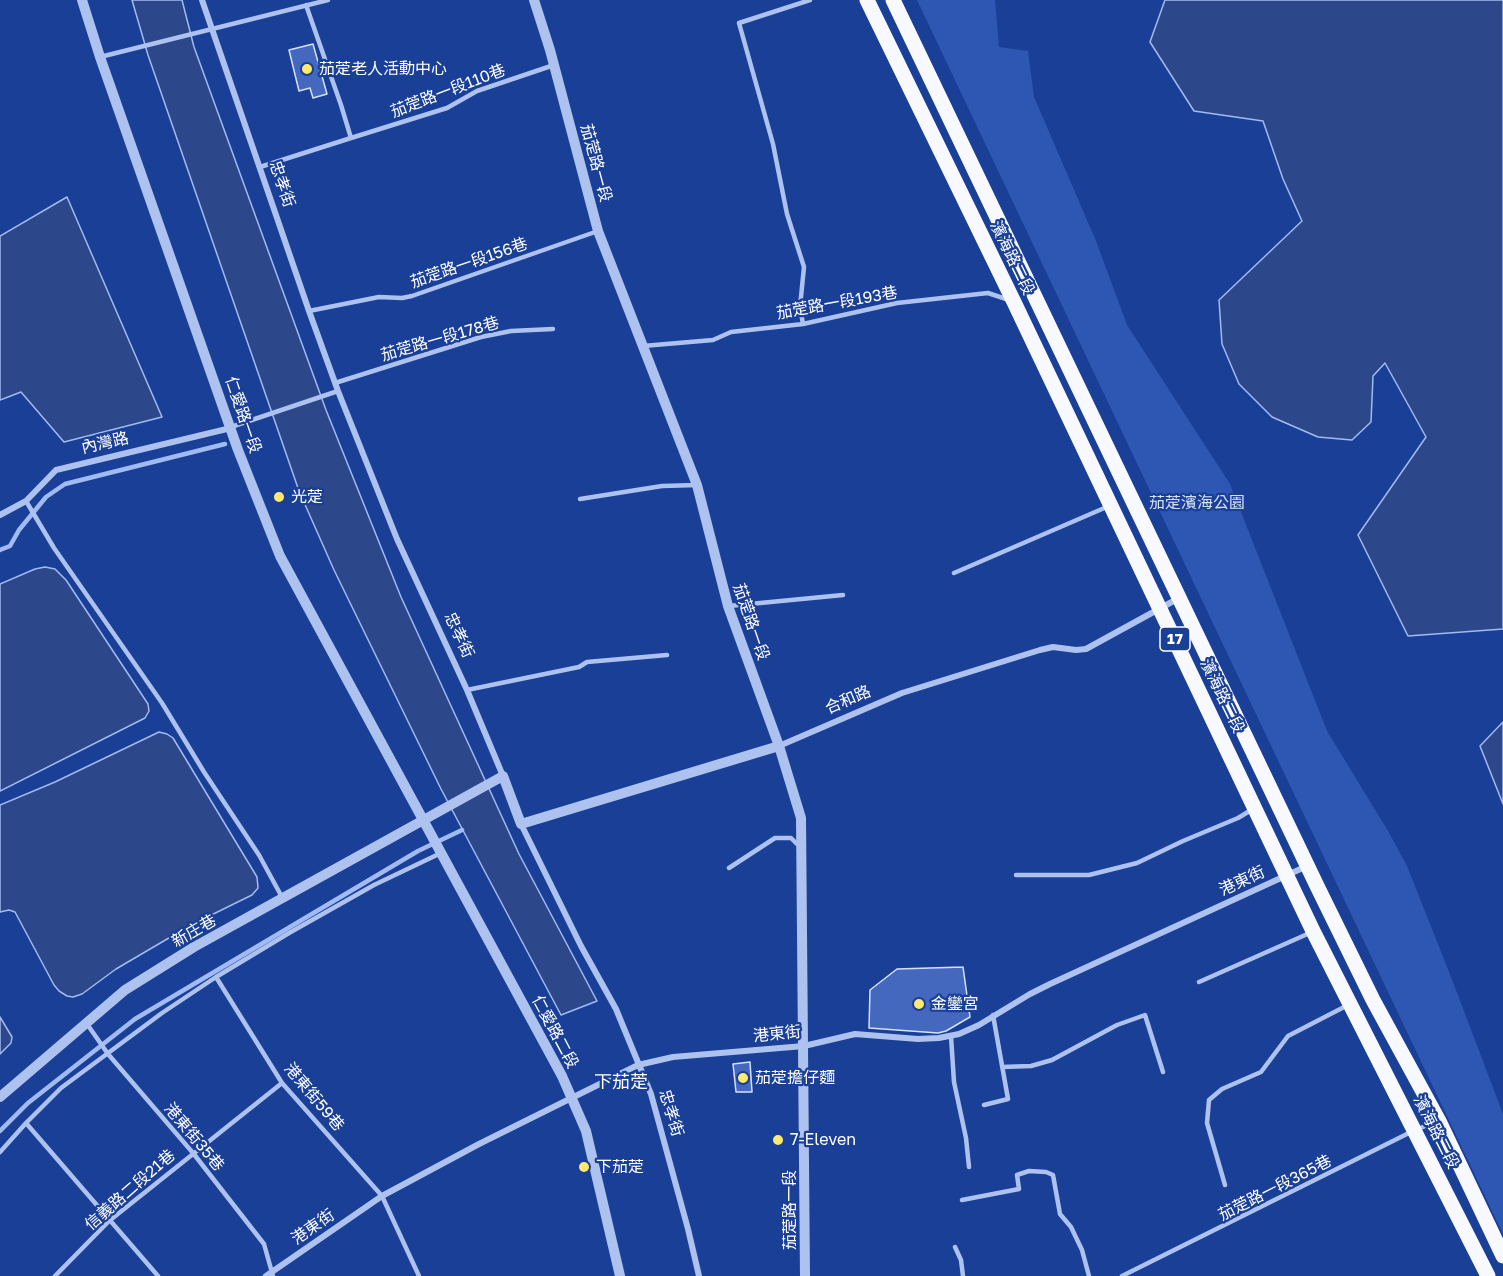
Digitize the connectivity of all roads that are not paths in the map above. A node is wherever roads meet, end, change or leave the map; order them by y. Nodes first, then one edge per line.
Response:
1 (82, 0) edge
2 (202, 0) edge
3 (328, 0) edge
4 (534, 0) edge
5 (810, 0) edge
6 (867, 0) edge
7 (893, 0) edge
8 (306, 5) junction
9 (211, 30) junction
10 (100, 57) junction
11 (554, 65) junction
12 (351, 138) junction
13 (260, 167) junction
14 (598, 231) junction
15 (1034, 293) junction
16 (1014, 302) junction
17 (309, 310) junction
18 (803, 324) junction
19 (553, 329) dead end
20 (642, 346) junction
21 (335, 383) junction
22 (338, 391) junction
23 (231, 427) junction
24 (697, 485) junction
25 (580, 499) dead end
26 (26, 501) junction
27 (1110, 506) junction
28 (0, 515) edge
29 (954, 573) dead end
30 (843, 595) dead end
31 (1179, 598) junction
32 (728, 606) junction
33 (1158, 607) junction
34 (667, 655) dead end
35 (467, 690) junction
36 (779, 746) junction
37 (503, 776) junction
38 (1255, 807) junction
39 (423, 819) junction
40 (521, 824) junction
41 (801, 848) junction
42 (440, 850) junction
43 (1308, 866) junction
44 (729, 868) dead end
45 (1016, 875) dead end
46 (1287, 875) junction
47 (283, 899) junction
48 (1313, 931) junction
49 (216, 976) junction
50 (1199, 982) dead end
51 (1351, 1004) junction
52 (993, 1015) junction
53 (86, 1023) junction
54 (951, 1036) junction
55 (804, 1046) junction
56 (108, 1054) junction
57 (638, 1065) junction
58 (1002, 1067) junction
59 (1163, 1072) dead end
60 (282, 1083) junction
61 (0, 1097) edge
62 (571, 1098) junction
63 (984, 1105) dead end
64 (1438, 1121) junction
65 (26, 1123) junction
66 (1415, 1130) junction
67 (0, 1152) edge
68 (193, 1153) junction
69 (969, 1167) dead end
70 (1225, 1185) dead end
71 (382, 1196) junction
72 (962, 1200) dead end
73 (109, 1221) junction
74 (955, 1247) dead end
75 (1503, 1256) edge
76 (271, 1275) edge
77 (55, 1276) edge
78 (158, 1276) edge
79 (419, 1276) edge
80 (620, 1276) edge
81 (699, 1276) edge
82 (805, 1276) edge
83 (963, 1276) edge
84 (1089, 1276) edge
85 (1122, 1276) edge
86 (1488, 1276) edge

1 - 10 street, 仁愛路一段
2 - 9 street, 忠孝街
3 - 8 lane
4 - 11 street, 茄萣路一段
5 - 18 lane
6 - 16 main road, 濱海路二段 / 17
7 - 15 main road, 濱海路二段 / 17
8 - 9 lane
8 - 12 lane
9 - 10 lane
9 - 13 street, 忠孝街
10 - 23 street, 仁愛路一段
11 - 12 lane, 茄萣路一段110巷
11 - 14 street, 茄萣路一段
12 - 13 lane, 茄萣路一段110巷
13 - 17 street, 忠孝街
14 - 17 lane, 茄萣路一段156巷
14 - 20 street, 茄萣路一段
15 - 16 lane
15 - 31 main road, 濱海路二段 / 17
16 - 18 lane, 茄萣路一段193巷
16 - 27 main road, 濱海路二段 / 17
17 - 21 street, 忠孝街
18 - 20 lane, 茄萣路一段193巷
19 - 21 lane, 茄萣路一段178巷
20 - 24 street, 茄萣路一段
21 - 22 street, 忠孝街
22 - 23 lane
22 - 35 street, 忠孝街
23 - 26 street, 內灣路
23 - 39 street, 仁愛路一段
24 - 25 lane
24 - 32 street, 茄萣路一段
26 - 28 street, 內灣路
26 - 47 lane
27 - 29 lane
27 - 33 main road, 濱海路二段 / 17
30 - 32 lane
31 - 33 street, 合和路
31 - 43 main road, 濱海路二段 / 17
32 - 36 street, 茄萣路一段
33 - 36 street, 合和路
33 - 38 main road, 濱海路二段 / 17
34 - 35 lane
35 - 37 street, 忠孝街
36 - 40 street, 合和路
36 - 41 street, 茄萣路一段
37 - 39 street, 新庄巷
37 - 40 street, 忠孝街
38 - 45 lane
38 - 46 main road, 濱海路二段 / 17
39 - 42 street, 仁愛路二段
39 - 47 street, 新庄巷
40 - 57 street, 忠孝街
41 - 44 lane
41 - 55 street, 茄萣路一段
42 - 49 lane
42 - 62 street, 仁愛路二段
43 - 46 street, 港東街
43 - 64 main road, 濱海路二段 / 17
46 - 48 main road, 濱海路二段 / 17
46 - 52 street, 港東街
47 - 53 street, 新庄巷
48 - 50 lane
48 - 51 main road, 濱海路二段 / 17
49 - 56 lane
49 - 60 lane, 港東街59巷
51 - 66 main road, 濱海路二段 / 17
51 - 70 lane
52 - 54 street, 港東街
52 - 58 lane
53 - 56 lane, 港東街35巷
53 - 61 street, 新庄巷
54 - 55 street, 港東街
54 - 69 lane
55 - 57 street, 港東街
55 - 82 street, 茄萣路一段
56 - 65 lane
56 - 68 lane, 港東街35巷
57 - 62 street, 港東街
57 - 81 street, 忠孝街
58 - 59 lane
58 - 63 lane
60 - 68 lane, 信義路二段21巷
60 - 71 lane, 港東街59巷
62 - 71 street, 港東街
62 - 80 street, 仁愛路二段
64 - 66 lane, 茄萣路一段365巷
64 - 75 main road, 濱海路二段 / 17
65 - 67 lane
65 - 73 lane
66 - 85 lane, 茄萣路一段365巷
66 - 86 main road, 濱海路二段 / 17
68 - 73 lane, 信義路二段21巷
68 - 76 lane, 港東街35巷
71 - 76 street, 港東街
71 - 79 lane, 港東街59巷
72 - 84 lane
73 - 77 lane, 信義路二段21巷
73 - 78 lane
74 - 83 lane

